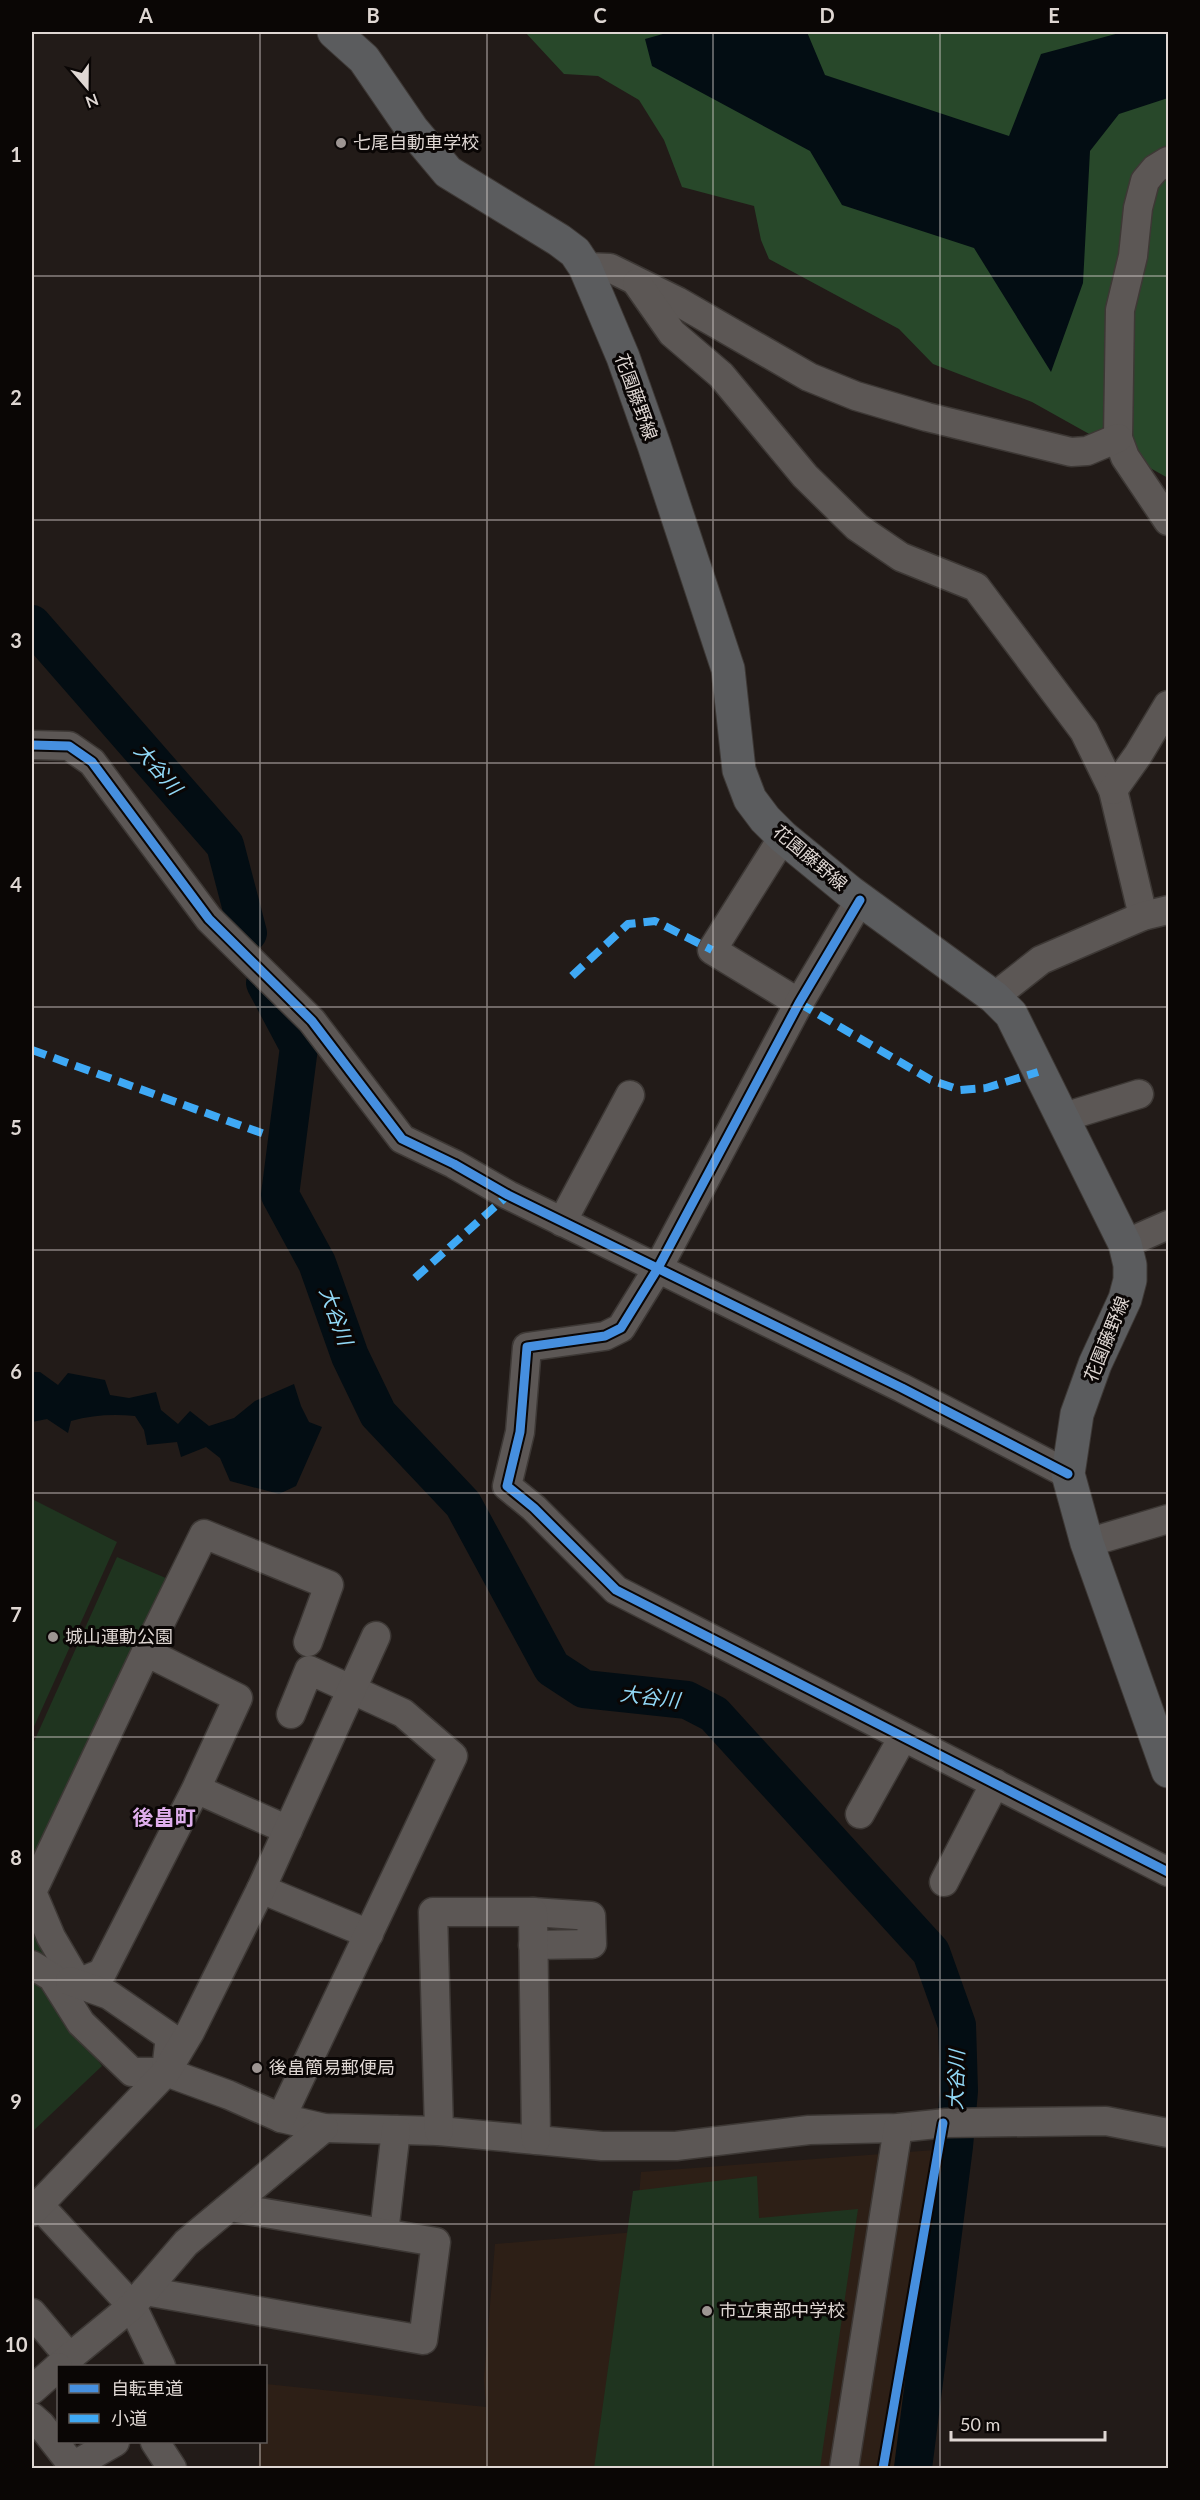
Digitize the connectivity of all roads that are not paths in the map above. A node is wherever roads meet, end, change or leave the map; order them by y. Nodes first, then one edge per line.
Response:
1 (334, 32) edge
2 (1168, 161) edge
3 (585, 267) junction
4 (637, 283) junction
5 (1118, 438) junction
6 (1168, 521) edge
7 (1168, 705) edge
8 (32, 746) edge
9 (1113, 790) junction
10 (783, 837) junction
11 (860, 900) junction
12 (1156, 913) edge
13 (994, 997) junction
14 (799, 1003) junction
15 (1139, 1094) dead end
16 (630, 1095) dead end
17 (1061, 1118) junction
18 (562, 1222) junction
19 (1168, 1225) edge
20 (1125, 1244) junction
21 (658, 1268) junction
22 (1068, 1474) junction
23 (1168, 1519) edge
24 (1087, 1543) junction
25 (376, 1636) dead end
26 (308, 1641) dead end
27 (146, 1652) junction
28 (352, 1688) junction
29 (291, 1714) dead end
30 (903, 1737) junction
31 (1168, 1771) edge
32 (995, 1784) junction
33 (196, 1789) junction
34 (860, 1814) dead end
35 (288, 1830) junction
36 (1168, 1872) edge
37 (944, 1882) dead end
38 (261, 1889) junction
39 (533, 1912) junction
40 (369, 1934) junction
41 (534, 1945) junction
42 (54, 1975) edge
43 (166, 2072) junction
44 (281, 2118) junction
45 (324, 2128) junction
46 (897, 2128) junction
47 (396, 2130) junction
48 (439, 2131) junction
49 (1168, 2133) edge
50 (536, 2140) junction
51 (230, 2207) junction
52 (35, 2209) edge
53 (384, 2233) junction
54 (139, 2298) junction
55 (32, 2313) edge
56 (63, 2364) edge
57 (160, 2365) edge
58 (57, 2369) edge
59 (32, 2390) edge
60 (32, 2417) edge
61 (113, 2443) edge
62 (156, 2443) edge
63 (70, 2467) edge
64 (172, 2469) edge
65 (844, 2469) edge

1 - 3 main road, 花園藤野線
2 - 5 street
3 - 4 street
3 - 10 main road, 花園藤野線
4 - 5 street
4 - 9 street
5 - 6 street
7 - 9 street
8 - 18 street
9 - 12 street
10 - 11 main road, 花園藤野線
10 - 14 street
11 - 13 main road, 花園藤野線
11 - 14 street
12 - 13 street
13 - 17 main road, 花園藤野線
14 - 21 street
15 - 17 street
16 - 18 street
17 - 20 main road, 花園藤野線
18 - 21 street
19 - 20 street
20 - 22 main road, 花園藤野線
21 - 22 street
21 - 30 street
22 - 24 main road, 花園藤野線
23 - 24 street
24 - 31 main road, 花園藤野線
25 - 28 street
26 - 27 street
27 - 33 street
27 - 42 street
28 - 29 street
28 - 35 street
28 - 40 street
30 - 32 street
30 - 34 street
32 - 36 street
32 - 37 street
33 - 35 street
33 - 42 street
35 - 38 street
38 - 40 street
38 - 43 street
39 - 41 street
39 - 41 street
39 - 48 street
40 - 44 street
41 - 50 street
42 - 43 street
42 - 43 street
43 - 44 street
43 - 52 street
44 - 45 street
45 - 47 street
45 - 51 street
46 - 49 street
46 - 50 street
46 - 65 street
47 - 48 street
47 - 53 street
48 - 50 street
51 - 53 street
51 - 54 street
52 - 54 street
53 - 54 street
54 - 56 street
54 - 57 street
55 - 56 street
58 - 59 street
60 - 63 street
61 - 63 street
62 - 64 street

